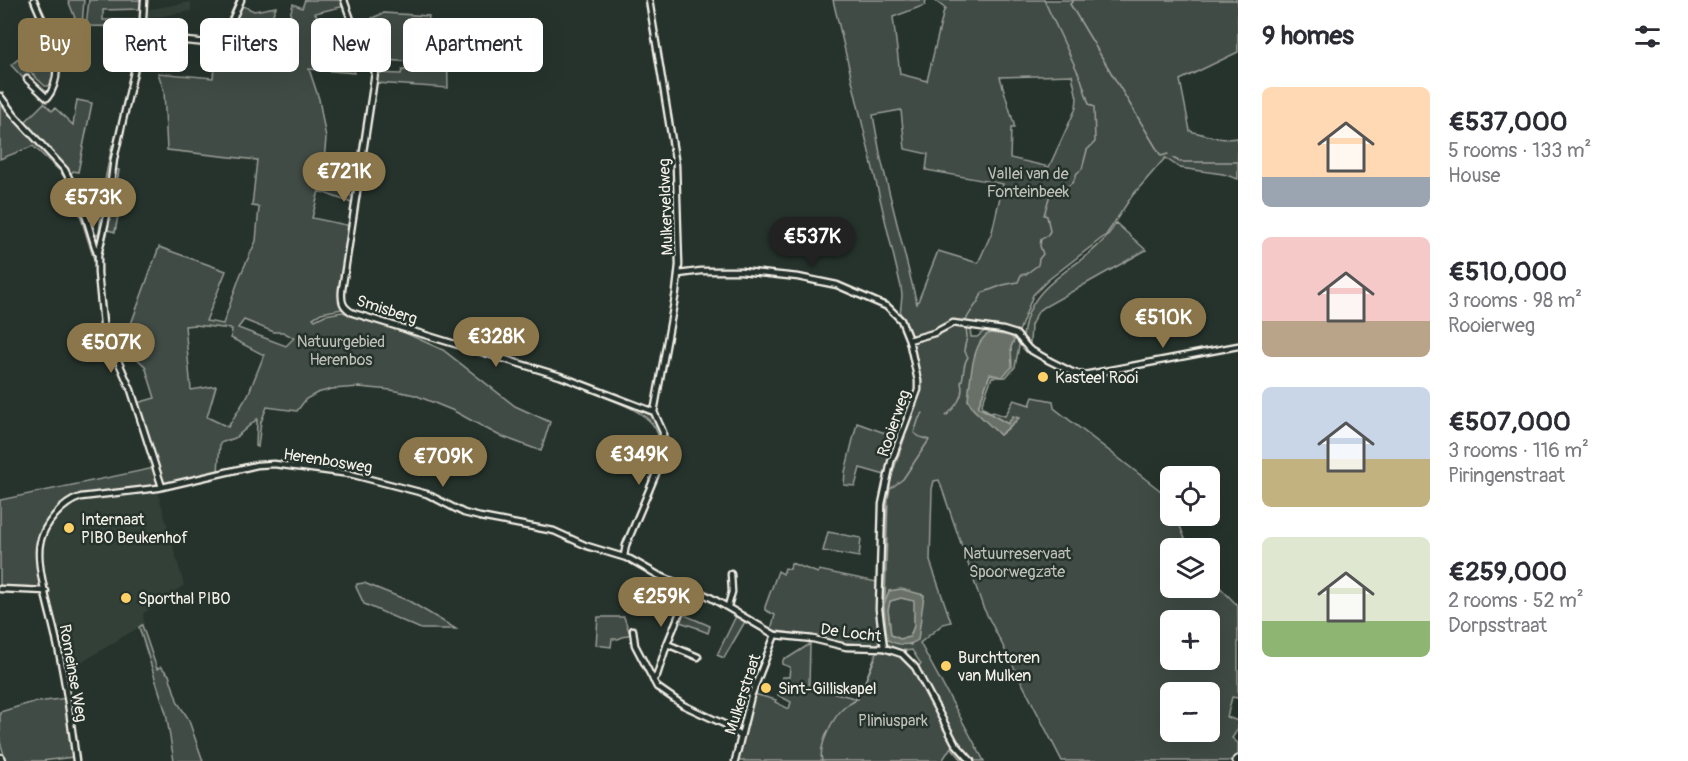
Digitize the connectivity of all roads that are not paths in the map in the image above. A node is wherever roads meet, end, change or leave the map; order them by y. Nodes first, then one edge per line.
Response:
1 (34, 0) edge
2 (144, 0) edge
3 (241, 0) edge
4 (344, 0) edge
5 (649, 0) edge
6 (143, 18) edge
7 (188, 41) edge
8 (134, 72) edge
9 (27, 79) dead end
10 (0, 96) edge
11 (98, 255) junction
12 (679, 274) junction
13 (909, 340) junction
14 (1238, 346) edge
15 (654, 412) junction
16 (162, 487) junction
17 (624, 556) junction
18 (731, 574) dead end
19 (690, 588) junction
20 (0, 589) edge
21 (46, 591) junction
22 (728, 606) junction
23 (633, 630) dead end
24 (775, 635) junction
25 (667, 644) junction
26 (884, 648) junction
27 (698, 657) dead end
28 (653, 680) junction
29 (740, 736) junction
30 (75, 761) edge
31 (735, 761) edge
32 (971, 761) edge

1 - 9 street
2 - 6 street
3 - 7 street
4 - 15 street, Smisberg
5 - 12 street, Mulkerveldweg
8 - 11 street
10 - 11 street
11 - 16 street
12 - 13 street, Rooierweg
12 - 15 street, Mulkerveldweg
13 - 14 street
13 - 26 street, Rooierweg
15 - 17 street
16 - 17 street, Herenbosweg
16 - 21 street, Herenbosweg
17 - 19 street, Herenbosweg
18 - 22 street
19 - 22 street, Herenbosweg
19 - 25 street
20 - 21 street
21 - 30 street, Romeinse Weg
22 - 24 street, Herenbosweg
23 - 28 street
24 - 26 street, De Locht
24 - 29 street, Mulkerstraat
25 - 27 street
25 - 28 street
26 - 32 street, De Locht
28 - 29 street
29 - 31 street, Mulkerstraat

